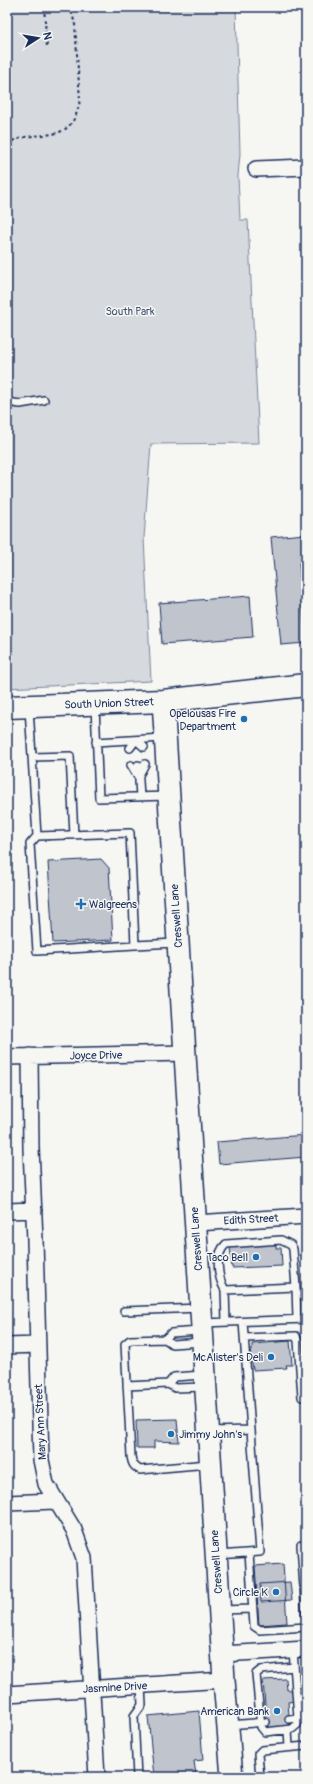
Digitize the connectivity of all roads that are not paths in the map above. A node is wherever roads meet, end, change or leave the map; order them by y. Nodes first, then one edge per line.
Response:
1 (306, 167) edge
2 (256, 169) dead end
3 (44, 400) dead end
4 (7, 402) edge
5 (306, 685) edge
6 (163, 701) junction
7 (95, 704) junction
8 (29, 706) junction
9 (7, 707) edge
10 (165, 738) junction
11 (136, 740) junction
12 (96, 742) junction
13 (32, 757) junction
14 (138, 765) dead end
15 (168, 796) junction
16 (140, 797) junction
17 (74, 835) junction
18 (37, 836) junction
19 (177, 943) junction
20 (135, 945) junction
21 (186, 1053) junction
22 (30, 1056) junction
23 (7, 1057) edge
24 (34, 1210) junction
25 (7, 1211) edge
26 (306, 1216) edge
27 (196, 1222) junction
28 (306, 1245) edge
29 (306, 1256) edge
30 (296, 1287) junction
31 (225, 1290) junction
32 (124, 1311) dead end
33 (297, 1319) junction
34 (306, 1319) edge
35 (226, 1322) junction
36 (243, 1322) junction
37 (201, 1326) junction
38 (245, 1338) junction
39 (165, 1339) junction
40 (38, 1345) junction
41 (7, 1346) edge
42 (205, 1381) junction
43 (168, 1384) junction
44 (127, 1386) junction
45 (302, 1397) dead end
46 (251, 1430) junction
47 (208, 1431) junction
48 (210, 1464) junction
49 (55, 1501) junction
50 (7, 1504) edge
51 (301, 1545) dead end
52 (249, 1553) junction
53 (216, 1555) junction
54 (252, 1609) junction
55 (220, 1610) junction
56 (306, 1616) edge
57 (306, 1627) edge
58 (299, 1650) edge
59 (222, 1654) junction
60 (294, 1667) junction
61 (224, 1680) junction
62 (141, 1686) junction
63 (92, 1689) junction
64 (7, 1694) edge
65 (306, 1712) edge
66 (298, 1715) junction
67 (289, 1719) dead end
68 (263, 1722) junction
69 (228, 1725) junction
70 (288, 1730) junction
71 (306, 1746) edge
72 (290, 1747) junction
73 (98, 1777) edge
74 (137, 1777) edge
75 (232, 1777) edge
76 (260, 1777) edge

1 - 2 street
3 - 4 lane
5 - 6 main road, South Union Street
6 - 7 main road, South Union Street
6 - 10 main road, Creswell Lane
7 - 8 main road, South Union Street
7 - 12 lane
8 - 9 main road, South Union Street
8 - 13 lane
10 - 11 lane
10 - 15 main road, Creswell Lane
11 - 11 lane
11 - 12 lane
12 - 16 lane
13 - 17 lane
13 - 18 lane
14 - 16 lane
15 - 16 lane
15 - 19 main road, Creswell Lane
17 - 18 lane
17 - 20 lane
18 - 20 lane
19 - 20 lane
19 - 21 main road, Creswell Lane
21 - 22 street, Joyce Drive
21 - 27 main road, Creswell Lane
22 - 23 street, Joyce Drive
22 - 24 street, Mary Ann Street
24 - 25 street
24 - 40 street, Mary Ann Street
26 - 27 street, Edith Street
27 - 37 main road, Creswell Lane
28 - 29 lane
30 - 31 lane
30 - 31 lane
30 - 33 lane
31 - 35 lane
32 - 37 lane
33 - 34 lane
33 - 36 lane
35 - 36 lane
35 - 37 lane
36 - 38 lane
37 - 39 lane
37 - 39 lane
37 - 42 main road, Creswell Lane
38 - 45 lane
38 - 46 lane
39 - 44 lane
40 - 41 street
40 - 49 street, Mary Ann Street
42 - 43 lane
42 - 43 lane
42 - 47 main road, Creswell Lane
43 - 44 lane
44 - 48 lane
46 - 47 lane
46 - 52 lane
47 - 48 main road, Creswell Lane
48 - 53 main road, Creswell Lane
49 - 50 street
49 - 63 street, Mary Ann Street
51 - 56 lane
52 - 53 lane
52 - 54 lane
53 - 55 main road, Creswell Lane
54 - 55 lane
54 - 57 lane
55 - 59 main road, Creswell Lane
58 - 59 street
58 - 60 lane
59 - 61 main road, Creswell Lane
60 - 66 lane
60 - 68 lane
61 - 62 street, Jasmine Drive
61 - 69 main road, Creswell Lane
62 - 63 street, Jasmine Drive
62 - 74 lane
63 - 64 street, Jasmine Drive
63 - 73 street, Mary Ann Street
65 - 66 lane
66 - 67 lane
66 - 70 lane
68 - 69 lane
68 - 70 lane
69 - 75 main road, Creswell Lane
70 - 72 lane
71 - 72 lane
72 - 76 lane

